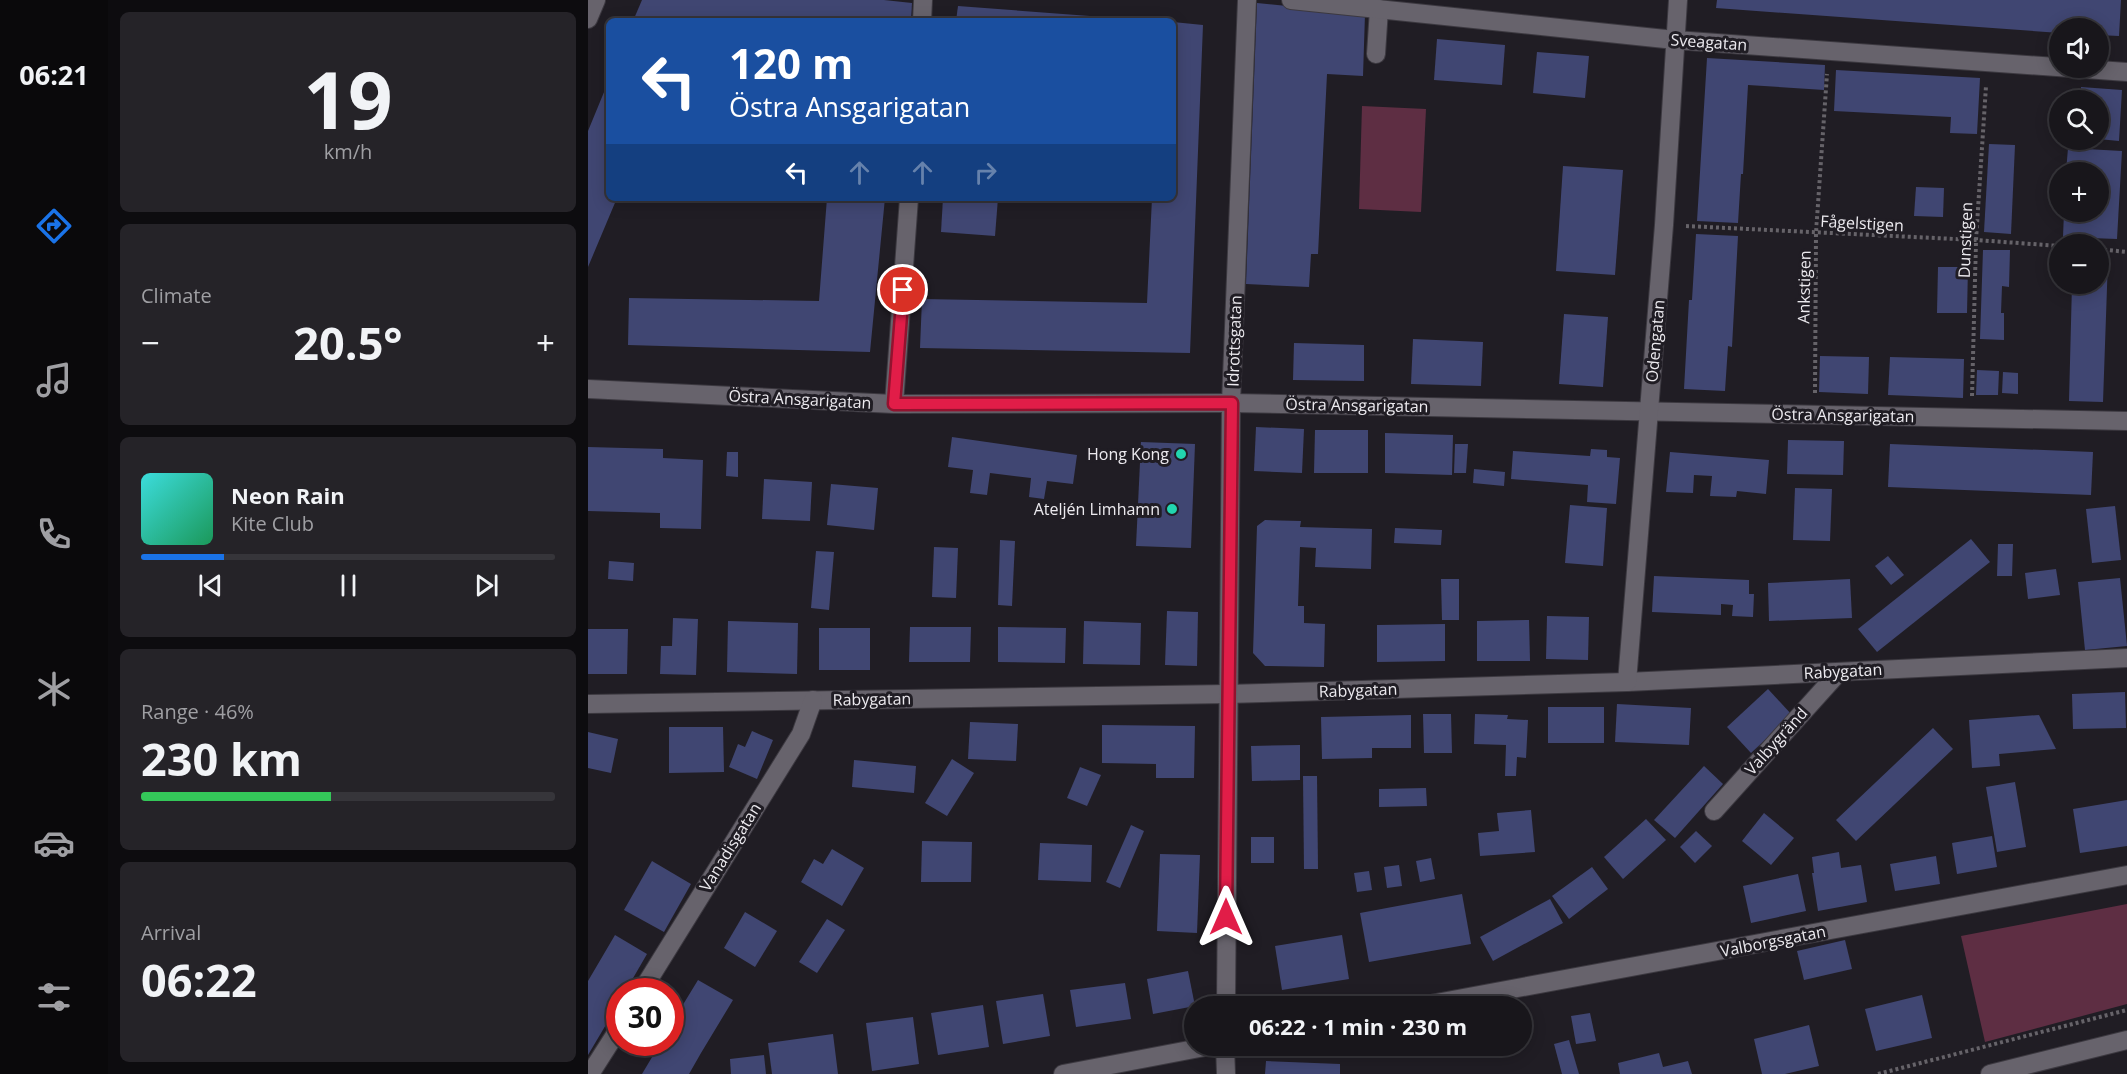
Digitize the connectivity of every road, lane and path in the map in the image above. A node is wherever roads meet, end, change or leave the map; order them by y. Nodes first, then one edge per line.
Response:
1 (596, 0) edge
2 (923, 0) edge
3 (1247, 0) edge
4 (1291, 0) edge
5 (1678, 0) edge
6 (1379, 9) junction
7 (922, 18) edge
8 (588, 19) edge
9 (1675, 40) junction
10 (1828, 51) junction
11 (1376, 54) dead end
12 (1988, 63) junction
13 (2127, 72) edge
14 (909, 201) edge
15 (1664, 225) junction
16 (1816, 233) junction
17 (1976, 240) junction
18 (2049, 245) edge
19 (2109, 250) edge
20 (2127, 252) edge
21 (588, 389) edge
22 (1232, 403) junction
23 (894, 404) junction
24 (1649, 411) junction
25 (1814, 415) junction
26 (1972, 418) junction
27 (2127, 421) edge
28 (2127, 658) edge
29 (1839, 672) junction
30 (1627, 682) junction
31 (1227, 694) junction
32 (813, 700) junction
33 (588, 704) edge
34 (1714, 811) dead end
35 (2127, 875) edge
36 (650, 978) edge
37 (1226, 996) edge
38 (1474, 996) edge
39 (2127, 1010) edge
40 (2127, 1040) edge
41 (606, 1049) edge
42 (1184, 1051) edge
43 (1225, 1056) edge
44 (590, 1074) edge
45 (1063, 1074) edge
46 (1226, 1074) edge
47 (1878, 1074) edge
48 (1989, 1074) edge

1 - 8 street
2 - 7 street
3 - 22 street, Idrottsgatan
4 - 6 street, Sveagatan
5 - 9 street, Odengatan
6 - 9 street, Sveagatan
6 - 11 street
9 - 10 street, Sveagatan
9 - 15 street, Odengatan
10 - 12 street, Sveagatan
10 - 16 path, Ankstigen
12 - 13 street, Sveagatan
12 - 17 path, Dunstigen
14 - 23 street
15 - 16 path, Fågelstigen
15 - 24 street, Odengatan
16 - 17 path, Fågelstigen
16 - 25 path, Ankstigen
17 - 18 path, Fågelstigen
17 - 26 path, Dunstigen
19 - 20 path
21 - 23 street, Östra Ansgarigatan
22 - 23 street, Östra Ansgarigatan
22 - 24 street, Östra Ansgarigatan
22 - 31 street, Idrottsgatan
24 - 25 street, Östra Ansgarigatan
24 - 30 street, Odengatan
25 - 26 street, Östra Ansgarigatan
26 - 27 street, Östra Ansgarigatan
28 - 29 street, Rabygatan
29 - 30 street, Rabygatan
29 - 34 street, Valbygränd
30 - 31 street, Rabygatan
31 - 32 street, Rabygatan
31 - 37 street, Idrottsgatan
32 - 33 street, Rabygatan
32 - 36 street, Vanadisgatan
35 - 38 street, Valborgsgatan
39 - 47 path
40 - 48 street
41 - 44 street
42 - 45 street
43 - 46 street

